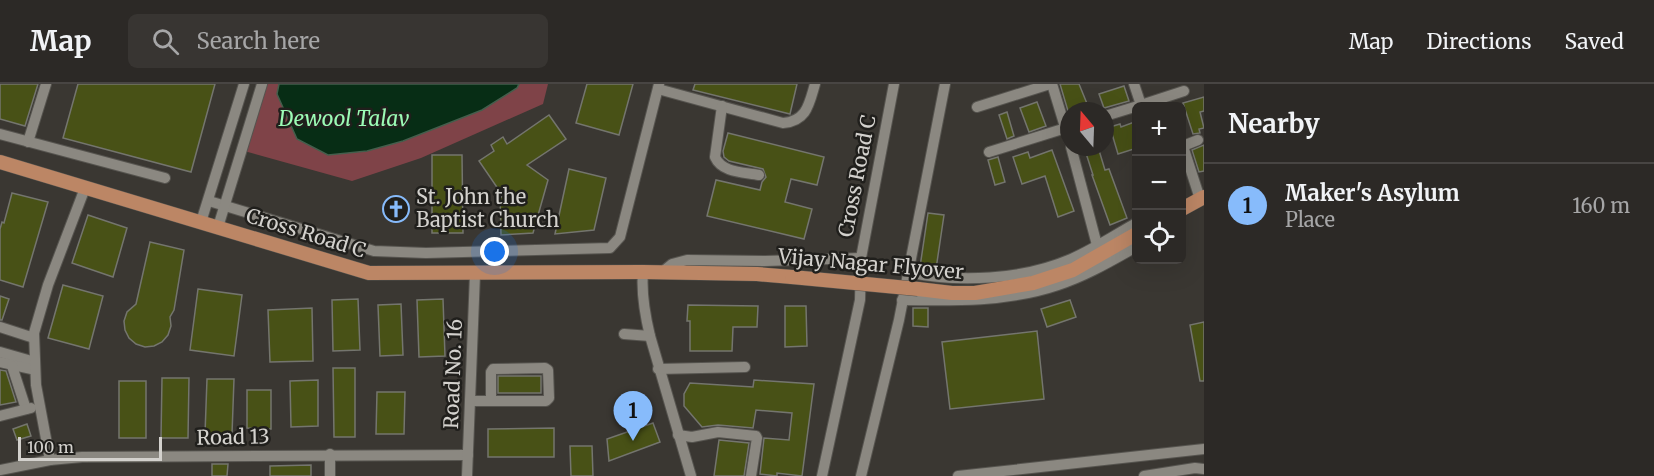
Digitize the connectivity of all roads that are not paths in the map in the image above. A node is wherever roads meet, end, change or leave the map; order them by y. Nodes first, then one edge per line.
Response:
1 (46, 84) edge
2 (244, 84) edge
3 (262, 84) edge
4 (815, 84) edge
5 (894, 84) edge
6 (945, 84) edge
7 (1051, 84) edge
8 (1134, 84) edge
9 (658, 87) edge
10 (1185, 91) dead end
11 (1140, 102) edge
12 (1150, 102) edge
13 (722, 106) junction
14 (977, 107) dead end
15 (1060, 108) edge
16 (1132, 108) edge
17 (1114, 113) edge
18 (1060, 129) edge
19 (0, 134) edge
20 (1198, 140) dead end
21 (28, 142) junction
22 (1186, 144) edge
23 (989, 152) dead end
24 (1073, 156) edge
25 (1186, 156) edge
26 (0, 162) edge
27 (759, 175) dead end
28 (165, 178) dead end
29 (85, 188) junction
30 (1202, 198) edge
31 (209, 201) junction
32 (225, 206) junction
33 (1186, 207) edge
34 (201, 222) junction
35 (218, 226) junction
36 (1132, 226) edge
37 (1132, 237) edge
38 (1097, 245) junction
39 (1132, 250) edge
40 (861, 258) junction
41 (644, 272) junction
42 (908, 272) junction
43 (667, 273) junction
44 (475, 274) junction
45 (902, 300) junction
46 (0, 327) edge
47 (19, 334) junction
48 (624, 334) dead end
49 (650, 336) junction
50 (34, 338) junction
51 (0, 352) edge
52 (14, 361) junction
53 (0, 362) edge
54 (35, 366) junction
55 (745, 367) dead end
56 (658, 369) junction
57 (470, 401) junction
58 (491, 401) junction
59 (40, 405) junction
60 (26, 409) junction
61 (0, 416) edge
62 (678, 435) junction
63 (1204, 449) edge
64 (330, 454) junction
65 (468, 455) junction
66 (50, 460) junction
67 (1204, 469) edge
68 (0, 470) edge
69 (330, 476) edge
70 (467, 476) edge
71 (691, 476) edge
72 (751, 476) edge
73 (822, 476) edge
74 (861, 476) edge
75 (958, 476) edge
76 (1147, 476) edge

1 - 21 street
2 - 31 street
3 - 32 street
4 - 13 street
5 - 40 street, Cross Road C
6 - 42 street
7 - 14 street
7 - 15 street
8 - 11 street
9 - 13 street
9 - 32 street
10 - 12 street
13 - 27 street
16 - 17 street
18 - 23 street
19 - 21 street
20 - 22 street
21 - 28 street
24 - 38 street
25 - 30 street
26 - 29 main road, Cross Road C
29 - 34 main road, Cross Road C
29 - 50 street
30 - 33 main road
31 - 32 street
31 - 34 street
32 - 35 street
34 - 35 main road, Cross Road C
35 - 44 main road, Cross Road C
36 - 38 street
37 - 43 main road, Vijay Nagar Flyover, bridge
38 - 42 street
39 - 45 street
40 - 43 street, Cross Road C
40 - 73 street
41 - 43 main road, Cross Road C
41 - 44 main road, Cross Road C
41 - 49 street
42 - 45 street
44 - 57 street, Road No. 16
45 - 74 street
46 - 47 street
47 - 50 street
47 - 52 street
48 - 49 street
49 - 56 street
50 - 54 street
51 - 52 street
52 - 53 street
52 - 54 street
52 - 60 street
54 - 59 street
55 - 56 street
56 - 62 street
57 - 58 street
57 - 65 street, Road No. 16
58 - 58 street
59 - 60 street
59 - 66 street
60 - 61 street
62 - 71 street
62 - 72 street
63 - 75 street
64 - 65 street, Road 13
64 - 66 street, Road 13
64 - 69 street
65 - 70 street, Road No. 16
66 - 68 street, Road 13
67 - 76 street

